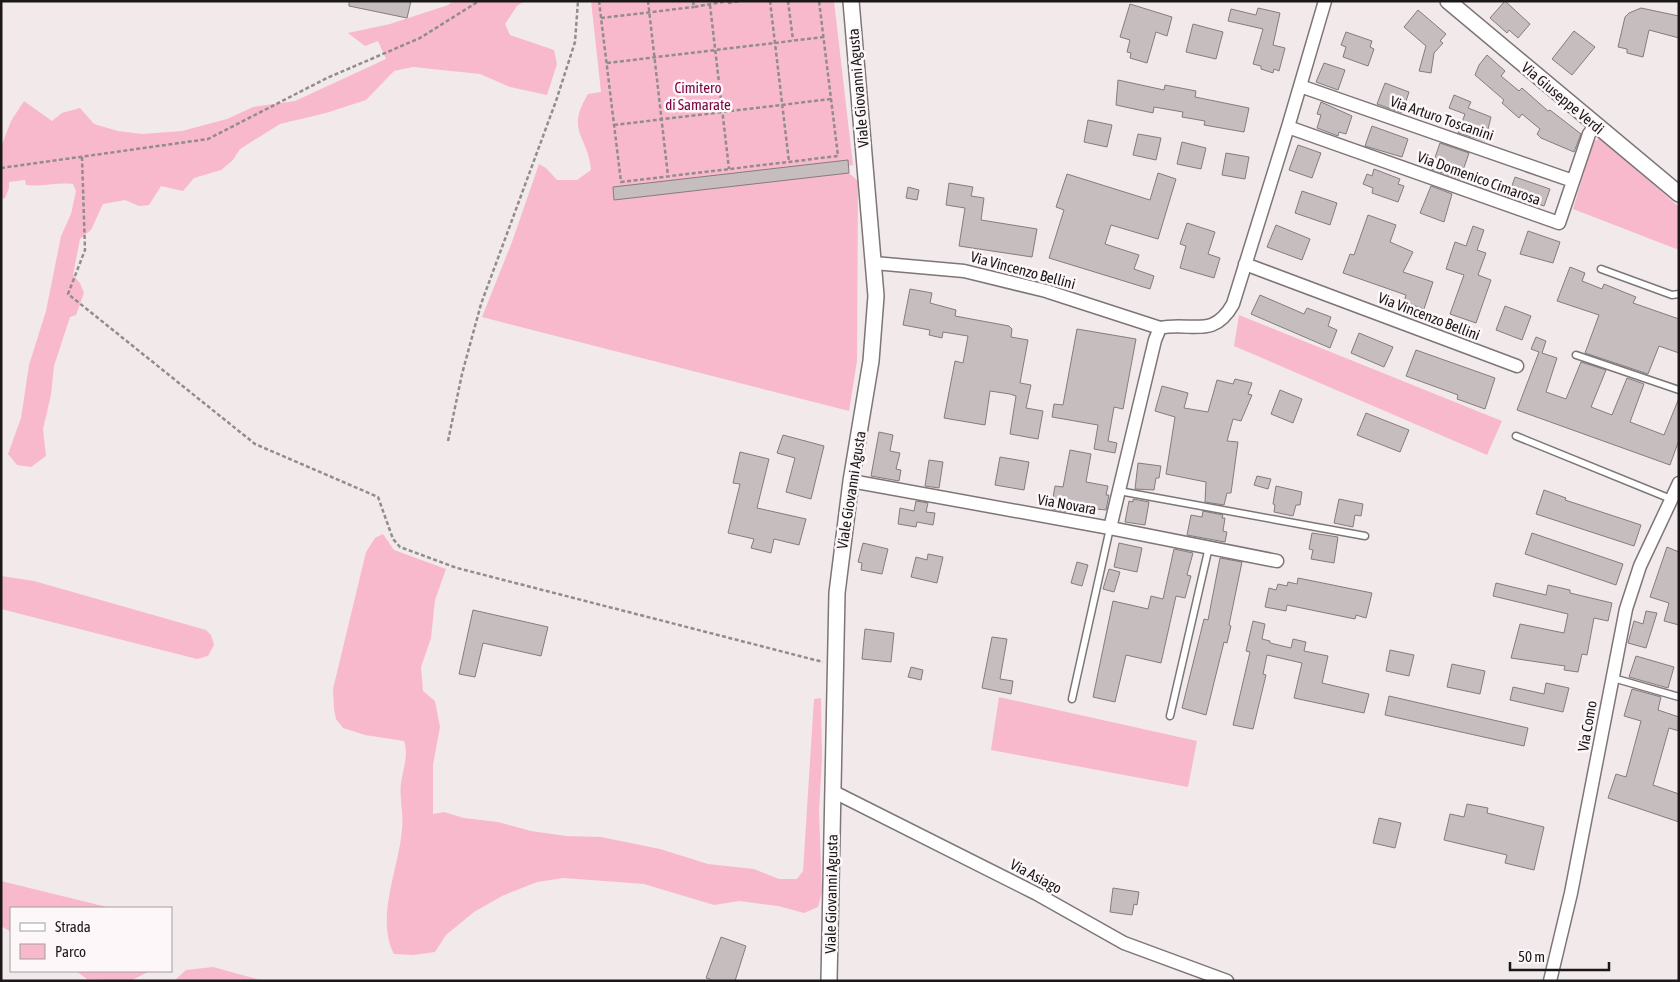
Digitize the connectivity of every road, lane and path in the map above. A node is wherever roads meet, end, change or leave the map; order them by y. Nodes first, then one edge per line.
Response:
1 (479, 1) edge
2 (578, 1) edge
3 (599, 1) edge
4 (648, 1) edge
5 (693, 1) edge
6 (740, 1) edge
7 (770, 1) edge
8 (788, 1) edge
9 (819, 1) edge
10 (851, 1) edge
11 (1325, 1) edge
12 (1448, 1) edge
13 (728, 2) edge
14 (710, 5) junction
15 (694, 7) junction
16 (649, 12) junction
17 (601, 18) junction
18 (824, 37) junction
19 (793, 40) junction
20 (775, 43) junction
21 (715, 50) junction
22 (654, 57) junction
23 (606, 63) junction
24 (1300, 86) junction
25 (831, 99) junction
26 (782, 105) junction
27 (723, 112) junction
28 (662, 119) junction
29 (614, 125) junction
30 (1596, 125) junction
31 (1288, 127) junction
32 (82, 157) junction
33 (789, 162) junction
34 (1, 168) edge
35 (729, 169) junction
36 (668, 176) junction
37 (1573, 181) junction
38 (1679, 194) edge
39 (874, 263) junction
40 (1246, 264) junction
41 (1601, 269) dead end
42 (1679, 294) edge
43 (1160, 328) junction
44 (1576, 355) dead end
45 (1517, 366) dead end
46 (1679, 390) edge
47 (1516, 436) dead end
48 (448, 441) dead end
49 (851, 481) junction
50 (1679, 483) edge
51 (1119, 491) junction
52 (1672, 499) junction
53 (1110, 528) junction
54 (1364, 536) dead end
55 (1209, 547) junction
56 (1277, 561) dead end
57 (834, 665) junction
58 (1611, 678) junction
59 (1679, 697) edge
60 (1072, 699) dead end
61 (1170, 716) dead end
62 (834, 792) junction
63 (829, 981) edge
64 (1227, 981) edge
65 (1550, 981) edge

1 - 32 path
2 - 48 path
3 - 17 path
4 - 16 path
5 - 15 path
6 - 13 path
7 - 20 path
8 - 19 path
9 - 18 path
10 - 39 street, Viale Giovanni Agusta
11 - 24 street, Via Vincenzo Bellini
12 - 30 street, Via Giuseppe Verdi
13 - 14 path
14 - 15 path
14 - 21 path
15 - 16 path
16 - 17 path
16 - 22 path
17 - 23 path
18 - 19 path
18 - 25 path
19 - 20 path
20 - 21 path
20 - 26 path
21 - 22 path
21 - 27 path
22 - 23 path
22 - 28 path
23 - 29 path
24 - 31 street, Via Vincenzo Bellini
24 - 37 street, Via Arturo Toscanini
25 - 26 path
25 - 33 path
26 - 27 path
26 - 33 path
27 - 28 path
27 - 35 path
28 - 29 path
28 - 36 path
29 - 36 path
30 - 37 street, Via Domenico Cimarosa
30 - 38 street, Via Giuseppe Verdi
31 - 37 street, Via Domenico Cimarosa
31 - 40 street, Via Vincenzo Bellini
32 - 34 path
32 - 57 path
33 - 35 path
35 - 36 path
39 - 43 street, Via Vincenzo Bellini
39 - 49 street, Viale Giovanni Agusta
40 - 43 street, Via Vincenzo Bellini
40 - 45 street, Via Vincenzo Bellini
41 - 42 lane
43 - 51 street
44 - 46 lane
47 - 52 lane
49 - 53 street, Via Novara
49 - 57 street, Viale Giovanni Agusta
50 - 52 street, Via Como
51 - 53 street
51 - 54 lane
52 - 58 street, Via Como
53 - 55 street, Via Novara
53 - 60 lane
55 - 56 street, Via Novara
55 - 61 lane
57 - 62 street, Viale Giovanni Agusta
58 - 59 lane
58 - 65 street, Via Como
62 - 63 street, Viale Giovanni Agusta
62 - 64 street, Via Asiago

